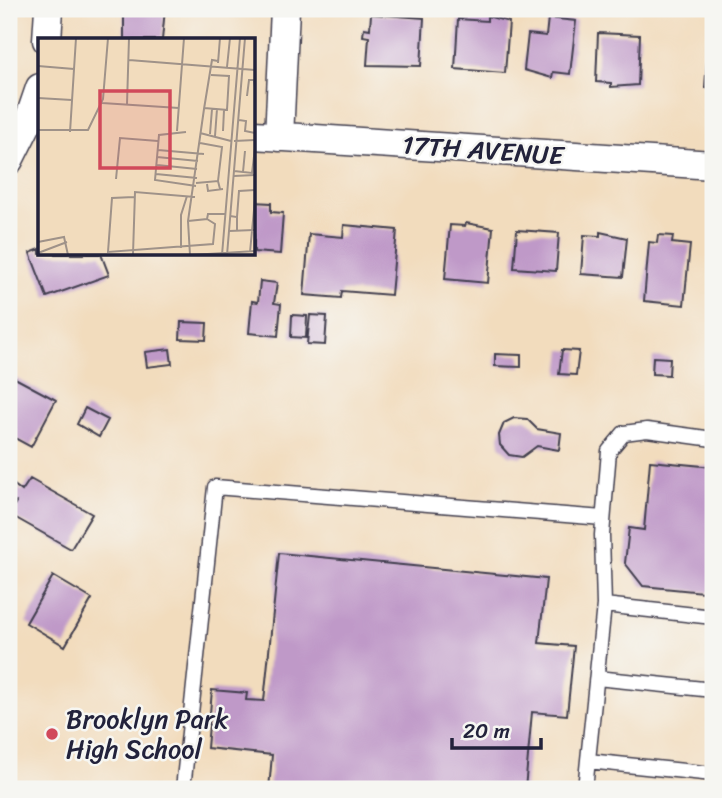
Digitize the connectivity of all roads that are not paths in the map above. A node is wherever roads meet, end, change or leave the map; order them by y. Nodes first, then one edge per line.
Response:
1 (49, 9) edge
2 (285, 9) edge
3 (47, 38) edge
4 (38, 101) edge
5 (35, 121) edge
6 (266, 136) edge
7 (9, 160) edge
8 (713, 165) edge
9 (713, 439) edge
10 (603, 518) junction
11 (604, 606) junction
12 (713, 617) edge
13 (597, 678) junction
14 (713, 690) edge
15 (588, 761) junction
16 (713, 774) edge
17 (183, 789) edge
18 (585, 789) edge

1 - 3 street
2 - 6 street
4 - 5 street
5 - 7 street
6 - 8 street, 17TH AVENUE
9 - 10 lane
10 - 11 lane
10 - 17 lane
11 - 12 lane
11 - 13 lane
13 - 14 lane
13 - 15 lane
15 - 16 lane
15 - 18 lane

